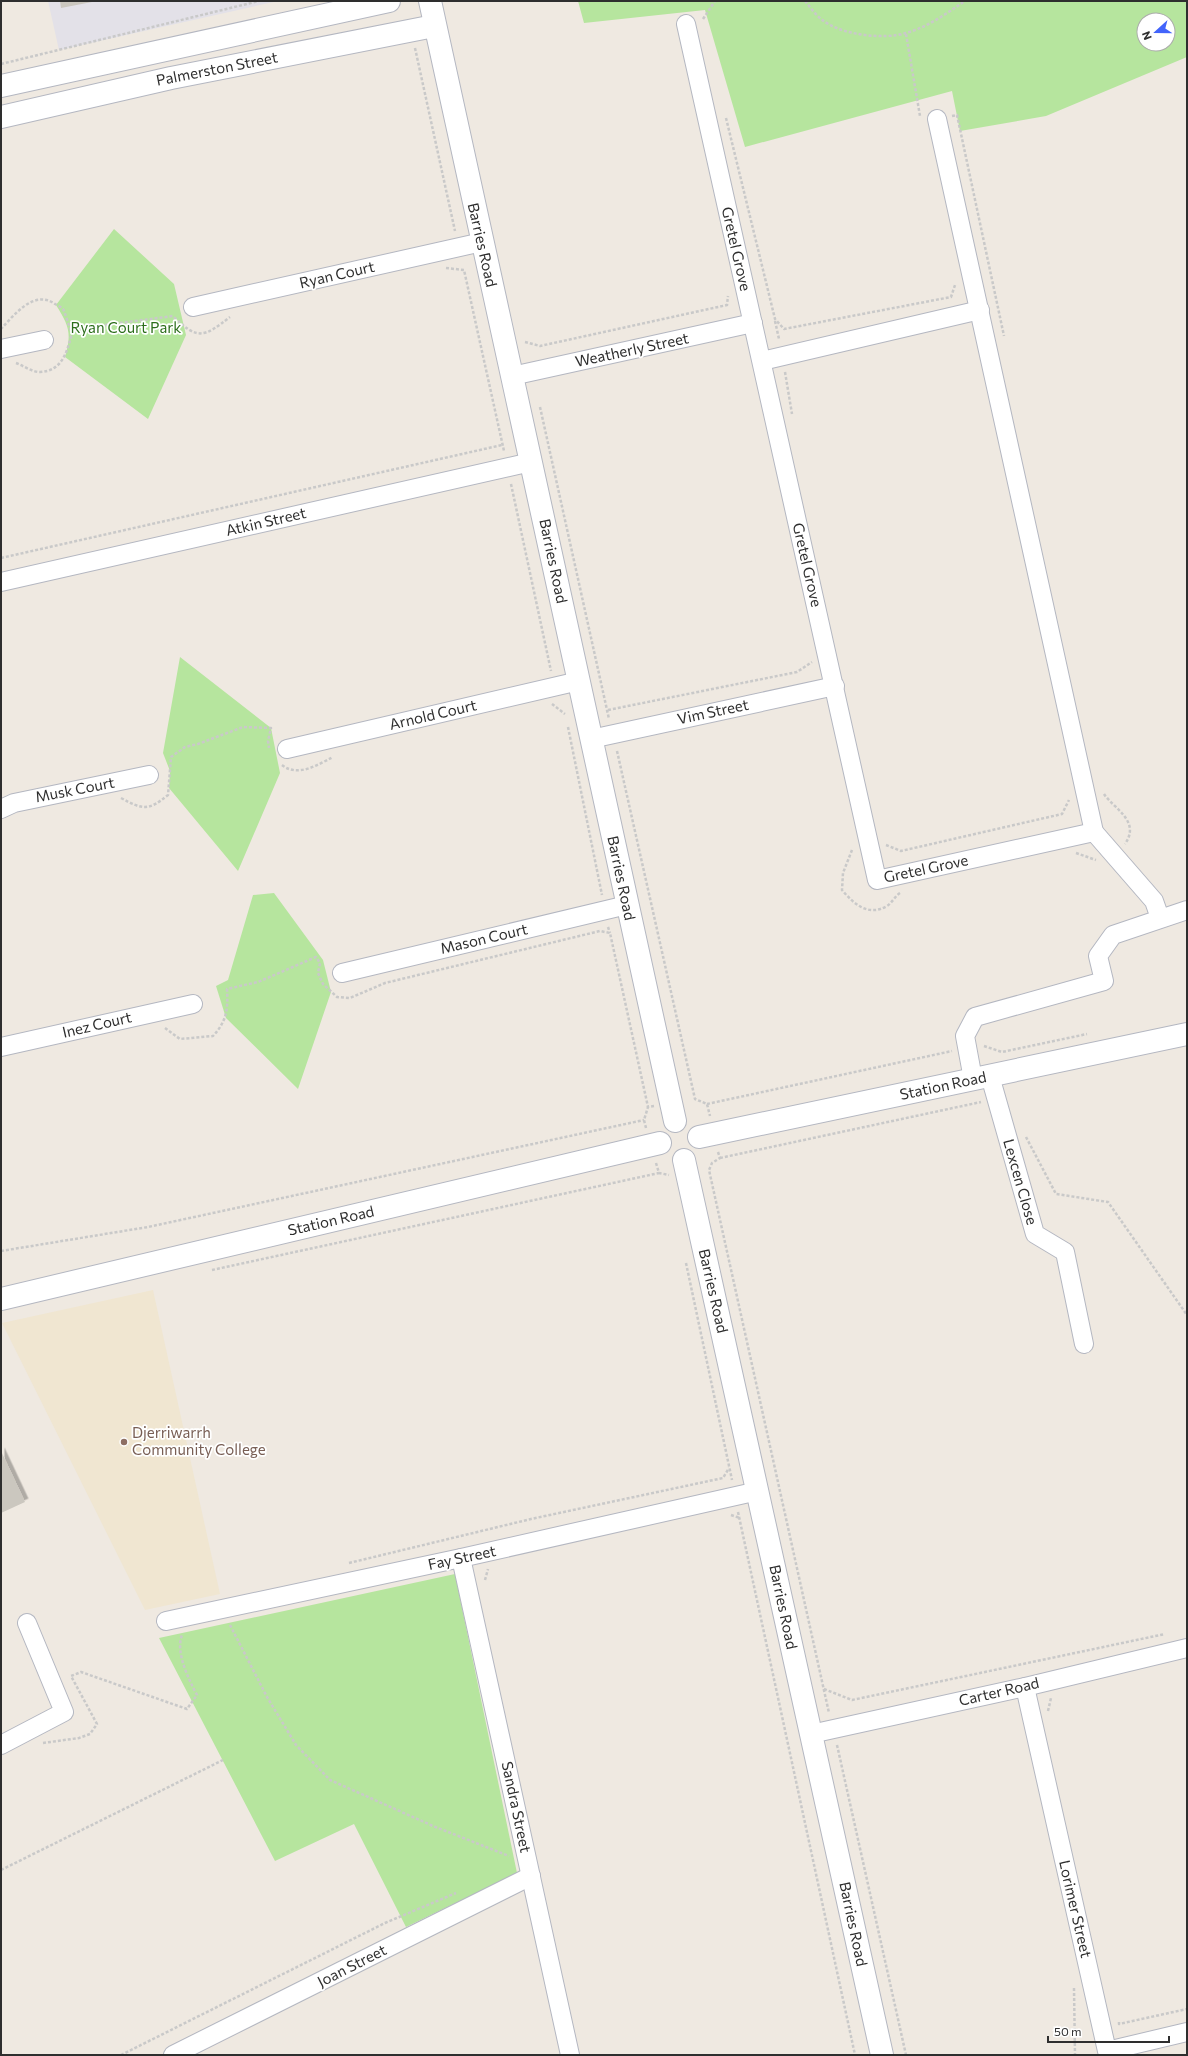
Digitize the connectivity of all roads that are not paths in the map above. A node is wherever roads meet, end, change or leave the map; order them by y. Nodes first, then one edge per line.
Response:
1 (389, 1) edge
2 (430, 1) edge
3 (686, 24) road end
4 (434, 26) junction
5 (164, 50) junction
6 (170, 78) junction
7 (1, 86) edge
8 (1, 117) edge
9 (937, 119) road end
10 (482, 242) junction
11 (193, 307) dead end
12 (972, 312) junction
13 (753, 323) junction
14 (44, 340) dead end
15 (1, 349) edge
16 (762, 361) junction
17 (522, 374) junction
18 (531, 462) junction
19 (1, 582) edge
20 (579, 681) junction
21 (834, 686) junction
22 (592, 739) junction
23 (279, 754) road end
24 (149, 775) dead end
25 (1, 809) edge
26 (1094, 832) junction
27 (627, 905) junction
28 (1187, 910) edge
29 (1160, 918) junction
30 (342, 973) dead end
31 (193, 1004) dead end
32 (1187, 1034) edge
33 (1, 1047) edge
34 (981, 1077) junction
35 (675, 1121) junction
36 (706, 1135) junction
37 (660, 1143) junction
38 (684, 1160) junction
39 (1, 1299) edge
40 (1084, 1344) dead end
41 (758, 1491) junction
42 (463, 1565) junction
43 (166, 1621) dead end
44 (27, 1622) dead end
45 (1187, 1648) edge
46 (1025, 1687) junction
47 (811, 1734) junction
48 (1, 1745) edge
49 (531, 1876) junction
50 (1187, 2032) edge
51 (173, 2055) edge
52 (570, 2055) edge
53 (882, 2055) edge

1 - 5 street, Palmerston Street
2 - 4 street, Barries Road
3 - 13 street, Gretel Grove
4 - 6 street, Palmerston Street
4 - 10 street, Barries Road
5 - 6 street
5 - 7 street, Palmerston Street
6 - 8 street, Palmerston Street
9 - 12 street
10 - 11 street, Ryan Court
10 - 17 street, Barries Road
12 - 16 street
12 - 26 street
13 - 16 street, Gretel Grove
13 - 17 street, Weatherly Street
14 - 15 street
16 - 21 street, Gretel Grove
17 - 18 street, Barries Road
18 - 19 street, Atkin Street
18 - 20 street, Barries Road
20 - 22 street, Barries Road
20 - 23 street, Arnold Court
21 - 22 street, Vim Street
21 - 26 street, Gretel Grove
22 - 27 street, Barries Road
24 - 25 street, Musk Court
26 - 29 street
27 - 30 street, Mason Court
27 - 35 street, Barries Road
28 - 29 street
29 - 34 street, Lexcen Close
31 - 33 street, Inez Court
32 - 34 street, Station Road
34 - 36 street, Station Road
34 - 40 street, Lexcen Close
35 - 36 street
35 - 37 street
36 - 38 street
37 - 38 street
37 - 39 street, Station Road
38 - 41 street, Barries Road
41 - 42 street, Fay Street
41 - 47 street, Barries Road
42 - 43 street, Fay Street
42 - 49 street, Sandra Street
44 - 48 street
45 - 46 street, Carter Road
46 - 47 street, Carter Road
46 - 50 street, Lorimer Street
47 - 53 street, Barries Road
49 - 51 street, Joan Street
49 - 52 street, Sandra Street

